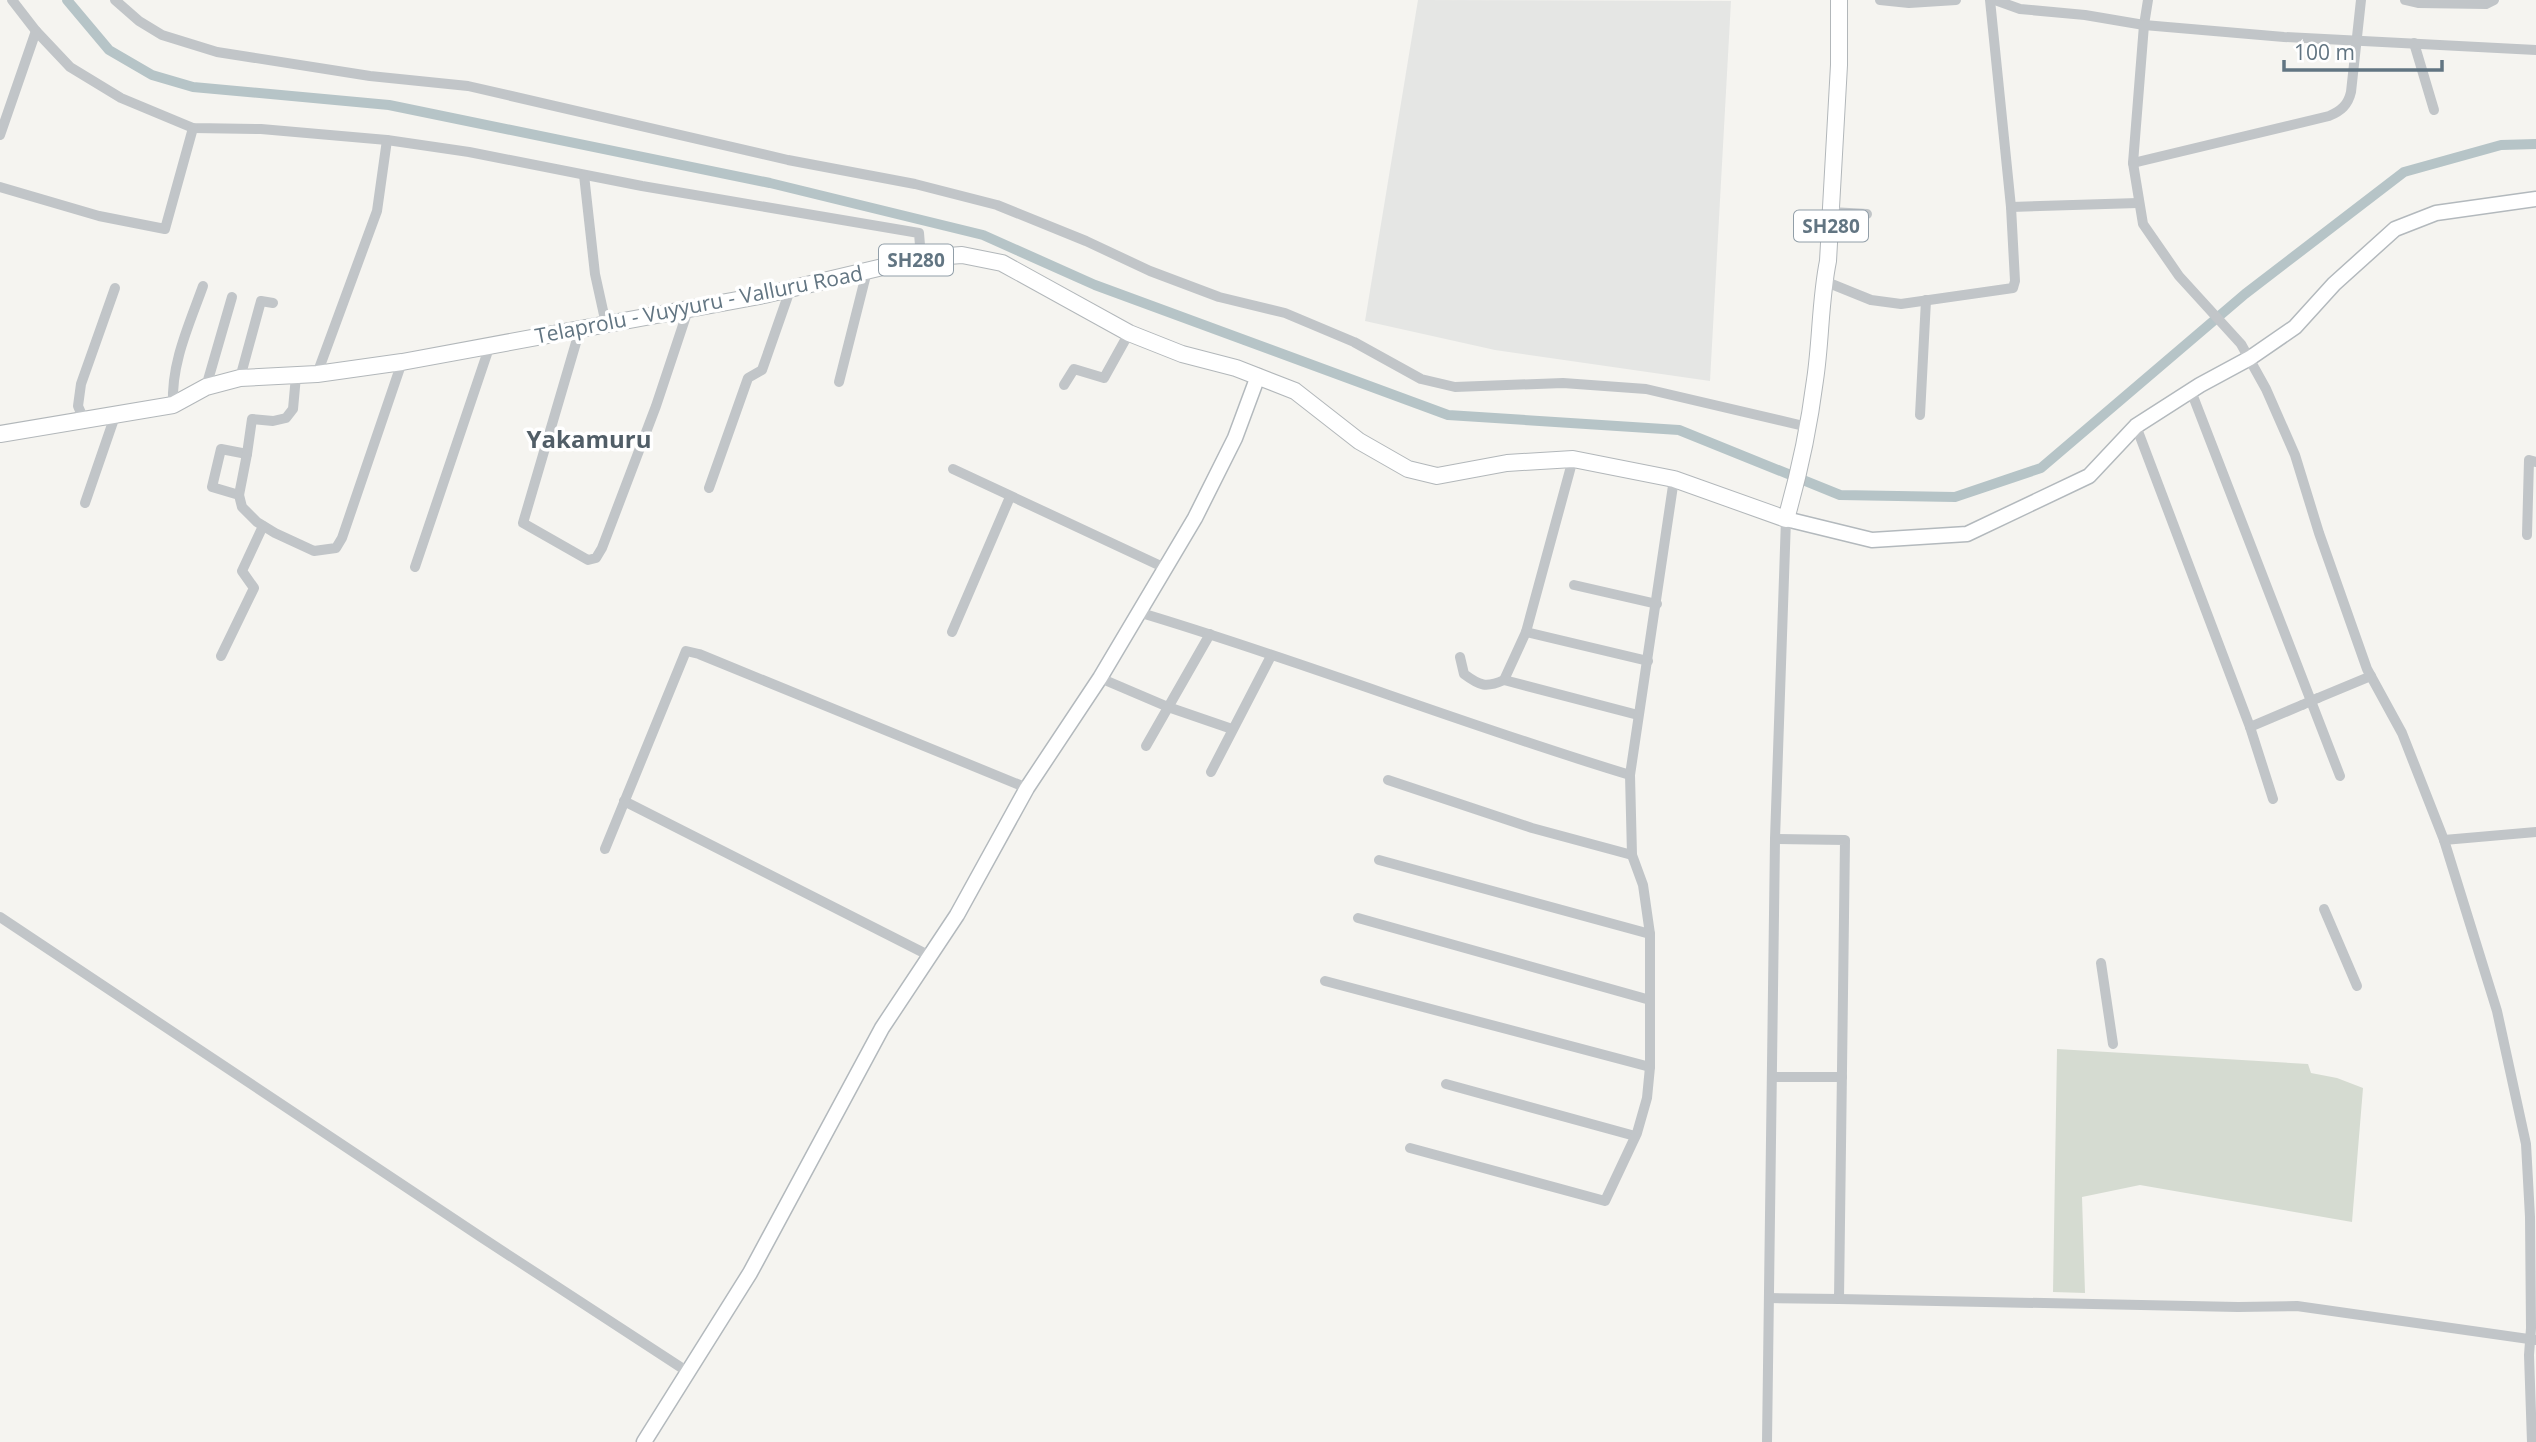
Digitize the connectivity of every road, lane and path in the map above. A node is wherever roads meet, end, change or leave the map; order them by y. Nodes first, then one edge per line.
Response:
1 (12, 0) edge
2 (115, 0) edge
3 (1839, 0) edge
4 (1880, 0) edge
5 (1956, 0) edge
6 (1990, 0) edge
7 (1995, 0) edge
8 (2148, 0) edge
9 (2361, 0) edge
10 (2405, 0) edge
11 (2494, 0) edge
12 (2144, 25) junction
13 (36, 31) junction
14 (2357, 39) junction
15 (2414, 43) junction
16 (2536, 50) edge
17 (2434, 110) dead end
18 (193, 128) junction
19 (0, 135) edge
20 (387, 140) junction
21 (2133, 163) junction
22 (584, 175) junction
23 (0, 187) edge
24 (2536, 199) edge
25 (2138, 203) junction
26 (2011, 206) junction
27 (1831, 212) junction
28 (1867, 214) dead end
29 (921, 258) junction
30 (867, 271) junction
31 (1824, 281) junction
32 (203, 286) dead end
33 (115, 288) dead end
34 (790, 290) junction
35 (232, 296) dead end
36 (1926, 300) junction
37 (273, 303) dead end
38 (688, 310) junction
39 (606, 324) junction
40 (580, 329) junction
41 (1129, 333) junction
42 (490, 345) junction
43 (2250, 358) junction
44 (402, 362) junction
45 (317, 374) junction
46 (296, 376) junction
47 (1258, 376) junction
48 (240, 378) junction
49 (839, 382) dead end
50 (1064, 385) dead end
51 (206, 387) junction
52 (2191, 391) junction
53 (173, 405) junction
54 (116, 415) junction
55 (1920, 415) dead end
56 (84, 420) junction
57 (2136, 426) junction
58 (1808, 427) junction
59 (0, 434) edge
60 (247, 454) junction
61 (1573, 459) junction
62 (2536, 462) edge
63 (953, 469) dead end
64 (1674, 479) junction
65 (709, 488) dead end
66 (239, 495) junction
67 (1010, 497) junction
68 (85, 503) dead end
69 (1786, 519) junction
70 (263, 526) junction
71 (2527, 535) dead end
72 (415, 567) dead end
73 (1165, 568) junction
74 (1574, 585) dead end
75 (1657, 604) junction
76 (1138, 612) junction
77 (952, 632) dead end
78 (1526, 632) junction
79 (1210, 634) junction
80 (220, 656) dead end
81 (1271, 656) junction
82 (1460, 657) dead end
83 (1648, 661) junction
84 (2371, 676) junction
85 (1100, 678) junction
86 (1504, 680) junction
87 (1168, 707) junction
88 (1638, 715) junction
89 (2250, 727) junction
90 (1232, 729) junction
91 (1146, 746) dead end
92 (1211, 772) dead end
93 (1630, 775) junction
94 (2340, 776) dead end
95 (1388, 780) dead end
96 (1027, 788) junction
97 (2273, 799) dead end
98 (624, 800) junction
99 (2536, 832) edge
100 (1774, 839) junction
101 (2444, 840) junction
102 (605, 849) dead end
103 (1632, 855) junction
104 (1379, 860) dead end
105 (2324, 909) dead end
106 (0, 917) edge
107 (1357, 918) dead end
108 (1650, 934) junction
109 (930, 956) junction
110 (2101, 964) dead end
111 (1325, 981) dead end
112 (2357, 986) dead end
113 (1650, 1000) junction
114 (2113, 1044) dead end
115 (1650, 1068) junction
116 (1772, 1077) junction
117 (1842, 1077) junction
118 (1446, 1084) dead end
119 (1635, 1136) junction
120 (2531, 1145) edge
121 (1410, 1148) dead end
122 (1769, 1298) junction
123 (1839, 1300) junction
124 (2533, 1339) edge
125 (688, 1371) junction
126 (644, 1442) edge
127 (1768, 1442) edge
128 (2532, 1442) edge

1 - 13 street
2 - 58 street
3 - 27 main road, SH280
4 - 5 street
6 - 26 street
7 - 12 street
8 - 12 street
9 - 14 street
10 - 11 street
12 - 14 street
12 - 21 street
13 - 18 street
13 - 19 street
14 - 15 street
14 - 21 street
15 - 16 street
15 - 17 street
18 - 20 street
18 - 23 street
20 - 22 street
20 - 45 street
21 - 25 street
22 - 29 street
22 - 39 street
24 - 43 main road
25 - 26 street
25 - 43 street
26 - 36 street
27 - 28 street
27 - 31 main road, SH280
29 - 30 main road, Telaprolu - Vuyyuru - Valluru Road / SH280
29 - 41 main road, Telaprolu - Vuyyuru - Valluru Road / SH280
30 - 34 main road, Telaprolu - Vuyyuru - Valluru Road / SH280
30 - 49 street
31 - 36 street
31 - 58 main road, SH280
32 - 53 street
33 - 56 street
34 - 38 main road, Telaprolu - Vuyyuru - Valluru Road / SH280
34 - 65 street
35 - 51 street
36 - 55 street
37 - 48 street
38 - 39 main road, Telaprolu - Vuyyuru - Valluru Road / SH280
38 - 40 street
39 - 40 main road, Telaprolu - Vuyyuru - Valluru Road / SH280
40 - 42 main road, Telaprolu - Vuyyuru - Valluru Road / SH280
41 - 47 main road, Telaprolu - Vuyyuru - Valluru Road / SH280
41 - 50 street
42 - 44 main road, Telaprolu - Vuyyuru - Valluru Road / SH280
42 - 72 street
43 - 52 main road
43 - 84 street
44 - 45 main road, Telaprolu - Vuyyuru - Valluru Road / SH280
44 - 70 street
45 - 46 main road, Telaprolu - Vuyyuru - Valluru Road / SH280
46 - 48 main road, Telaprolu - Vuyyuru - Valluru Road / SH280
46 - 60 street
47 - 61 main road, Telaprolu - Vuyyuru - Valluru Road / SH280
47 - 73 main road
48 - 51 main road, Telaprolu - Vuyyuru - Valluru Road / SH280
51 - 53 main road, Telaprolu - Vuyyuru - Valluru Road / SH280
52 - 57 main road
52 - 94 street
53 - 54 main road, Telaprolu - Vuyyuru - Valluru Road / SH280
54 - 56 main road, Telaprolu - Vuyyuru - Valluru Road / SH280
54 - 68 street
56 - 59 main road, Telaprolu - Vuyyuru - Valluru Road / SH280
57 - 69 main road
57 - 89 street
58 - 69 main road, SH280
60 - 66 street
60 - 66 street
61 - 64 main road, Telaprolu - Vuyyuru - Valluru Road / SH280
61 - 78 street
62 - 71 street
63 - 67 street
64 - 69 main road, Telaprolu - Vuyyuru - Valluru Road / SH280
64 - 75 street
66 - 70 street
67 - 73 street
67 - 77 street
69 - 100 street
70 - 80 street
73 - 76 main road
74 - 75 street
75 - 83 street
76 - 79 street
76 - 85 main road
78 - 83 street
78 - 86 street
79 - 81 street
79 - 87 street
81 - 90 street
81 - 93 street
82 - 86 street
83 - 88 street
84 - 89 street, bridge
84 - 101 street
85 - 87 street
85 - 96 main road
86 - 88 street
87 - 90 street
87 - 91 street
88 - 93 street
89 - 97 street
90 - 92 street
93 - 103 street
95 - 103 street
96 - 98 street
96 - 109 main road
98 - 102 street
98 - 109 street
99 - 101 street
100 - 116 street
100 - 117 street
101 - 120 street
103 - 108 street
104 - 108 street
105 - 112 street
106 - 125 street
107 - 113 street
108 - 113 street
109 - 125 main road
110 - 114 street
111 - 115 street
113 - 115 street
115 - 119 street
116 - 117 street
116 - 122 street
117 - 123 street
118 - 119 street
119 - 121 street
120 - 124 street
122 - 123 street
122 - 127 street
123 - 124 street
124 - 128 street
125 - 126 main road

